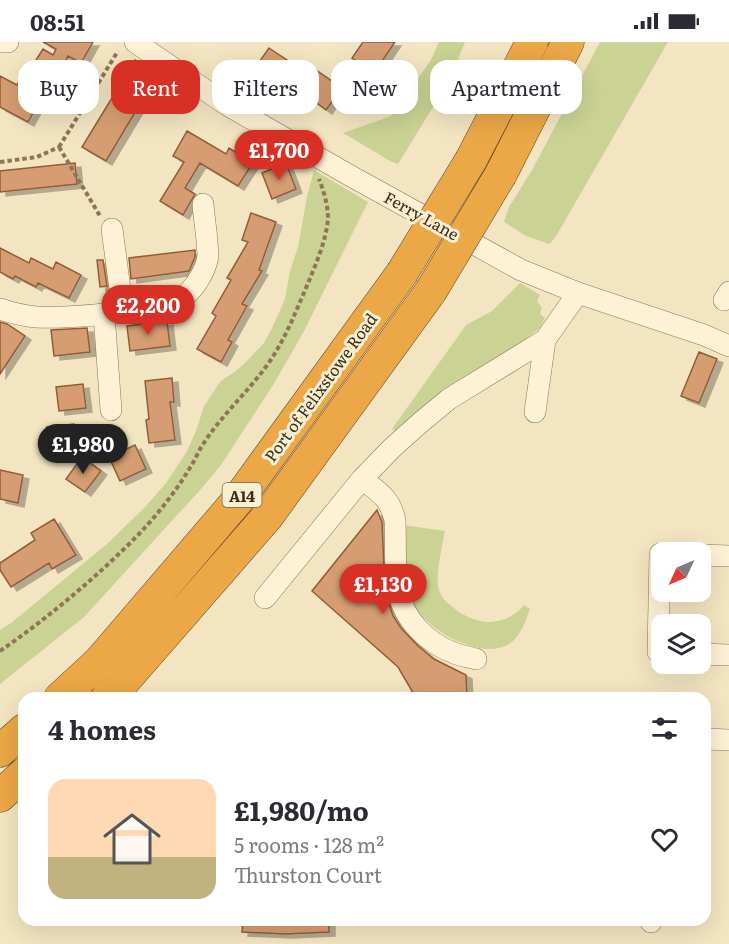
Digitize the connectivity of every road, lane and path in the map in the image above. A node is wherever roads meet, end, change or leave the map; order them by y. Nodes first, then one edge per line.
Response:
1 (0, 42) edge
2 (8, 42) edge
3 (532, 42) edge
4 (568, 42) edge
5 (127, 46) edge
6 (58, 147) junction
7 (318, 158) junction
8 (0, 162) edge
9 (203, 204) dead end
10 (112, 229) joint
11 (578, 293) junction
12 (0, 309) edge
13 (113, 313) junction
14 (545, 340) junction
15 (729, 346) edge
16 (111, 410) dead end
17 (535, 412) dead end
18 (362, 479) junction
19 (711, 555) edge
20 (729, 556) edge
21 (265, 598) dead end
22 (0, 651) edge
23 (711, 654) edge
24 (729, 655) edge
25 (476, 659) dead end
26 (66, 692) edge
27 (114, 692) edge
28 (18, 735) edge
29 (711, 739) edge
30 (729, 740) edge
31 (0, 751) edge
32 (18, 780) edge
33 (0, 796) edge

1 - 2 street
3 - 26 highway, Port of Felixstowe Road / A14, bridge
4 - 27 highway, Port of Felixstowe Road / A14, bridge
5 - 6 path
5 - 7 street, Ferry Lane
6 - 8 path
6 - 10 path
7 - 11 street, Ferry Lane
7 - 22 path
9 - 13 street
10 - 13 street
11 - 14 street
11 - 15 street, Ferry Lane
12 - 13 street
13 - 16 street
14 - 17 street
14 - 18 street
18 - 21 street
18 - 25 street
19 - 20 street
23 - 24 street
28 - 31 highway
29 - 30 street
32 - 33 highway

